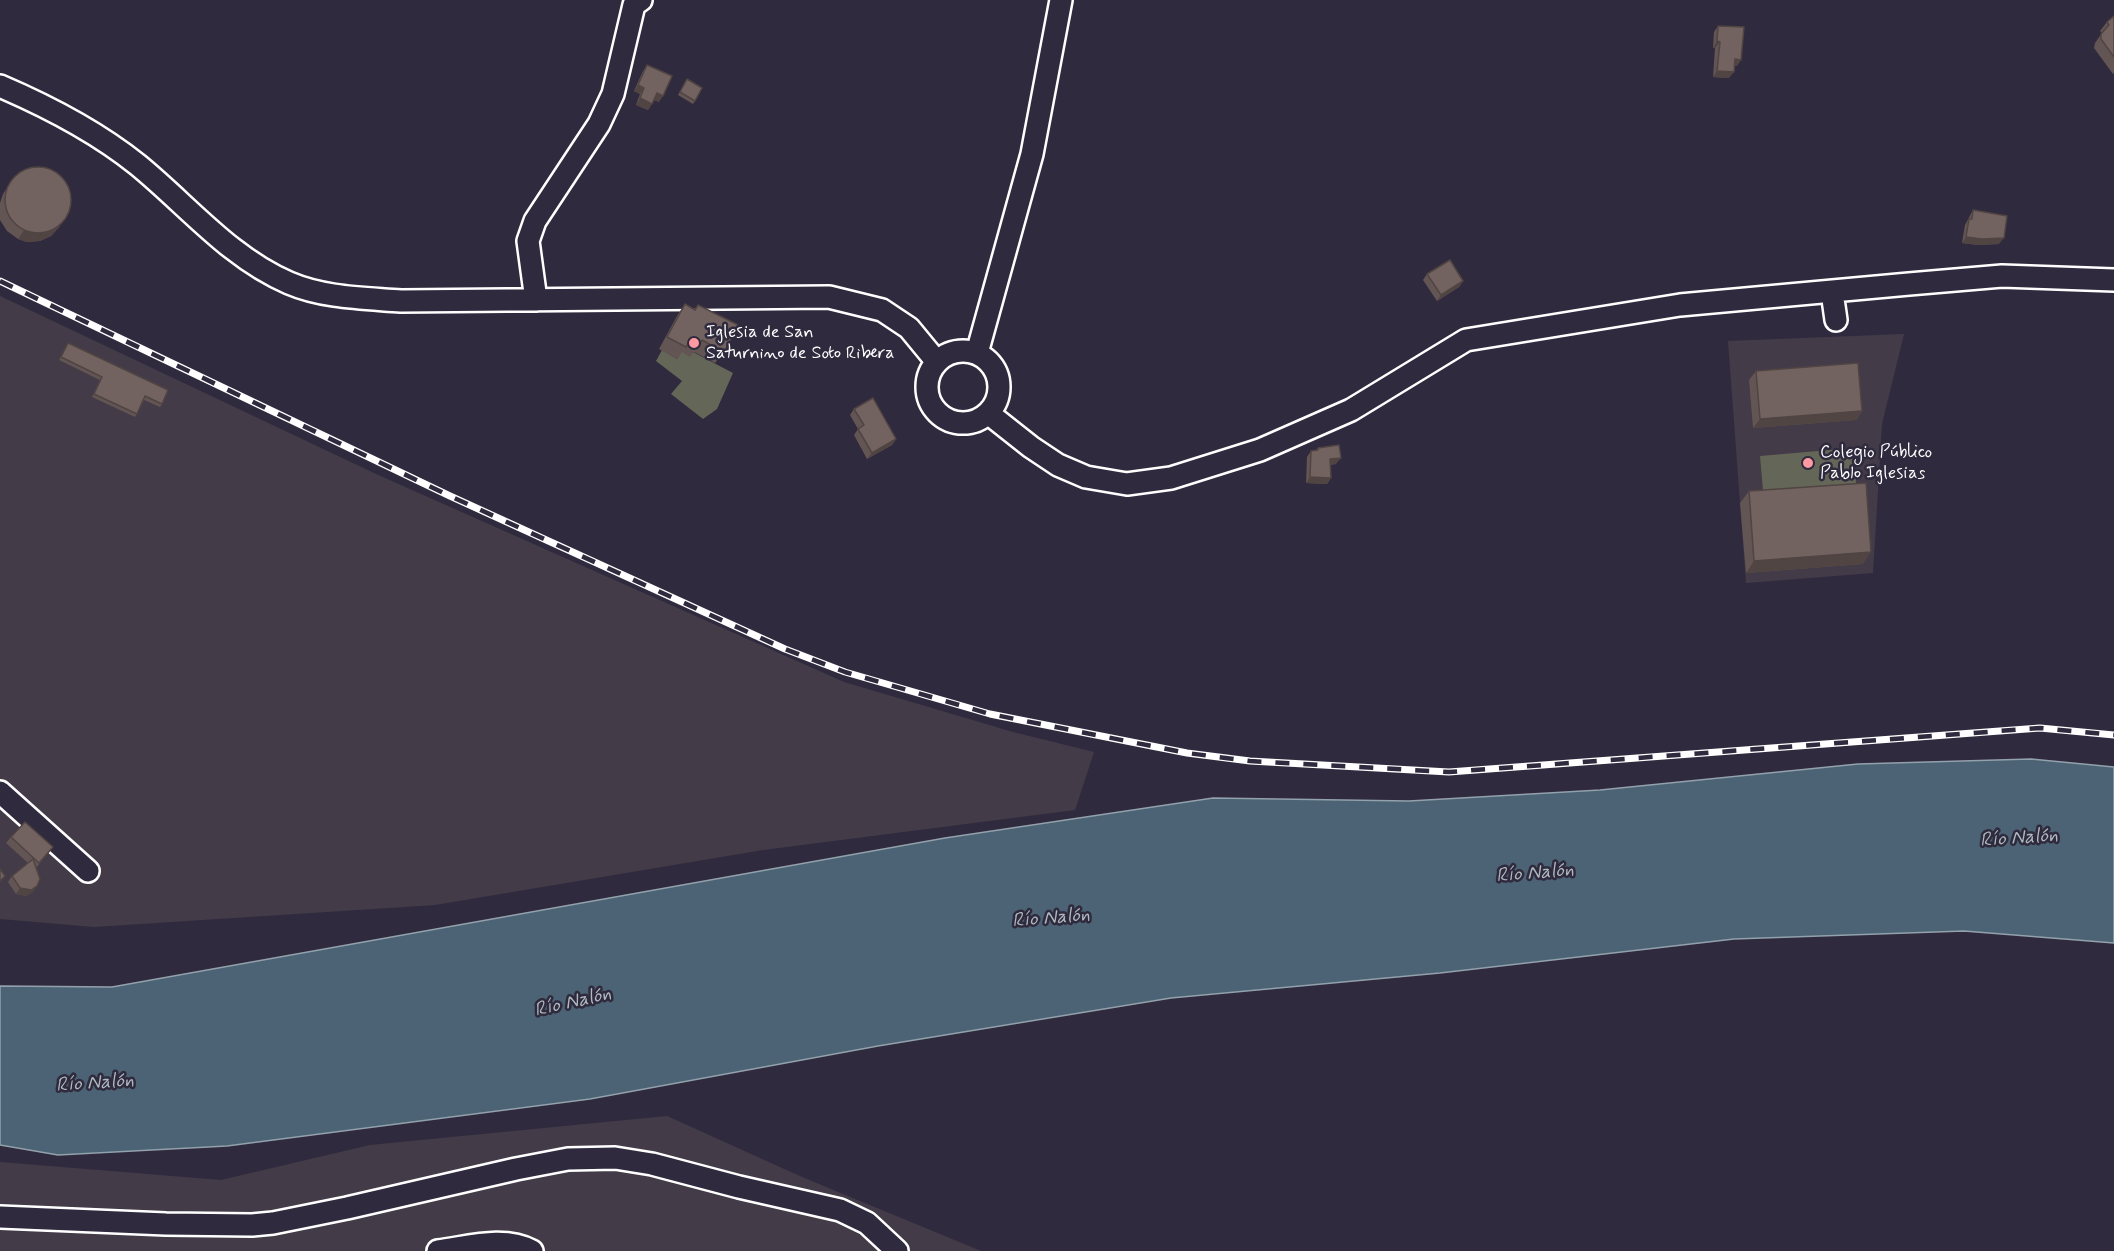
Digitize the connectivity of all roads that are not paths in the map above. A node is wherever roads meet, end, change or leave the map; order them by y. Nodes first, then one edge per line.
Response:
1 (640, 0) edge
2 (1061, 0) edge
3 (0, 86) edge
4 (2114, 280) edge
5 (1832, 292) junction
6 (536, 300) junction
7 (1836, 320) dead end
8 (977, 353) junction
9 (936, 362) junction
10 (988, 413) junction
11 (0, 792) edge
12 (88, 871) dead end
13 (0, 1217) edge
14 (438, 1251) edge
15 (532, 1251) edge
16 (897, 1251) edge

1 - 6 street
2 - 8 street
3 - 6 street
4 - 5 street
5 - 7 street
5 - 10 street
6 - 9 street
8 - 9 street
8 - 10 street
9 - 10 street
11 - 12 street
13 - 16 street
14 - 15 street

